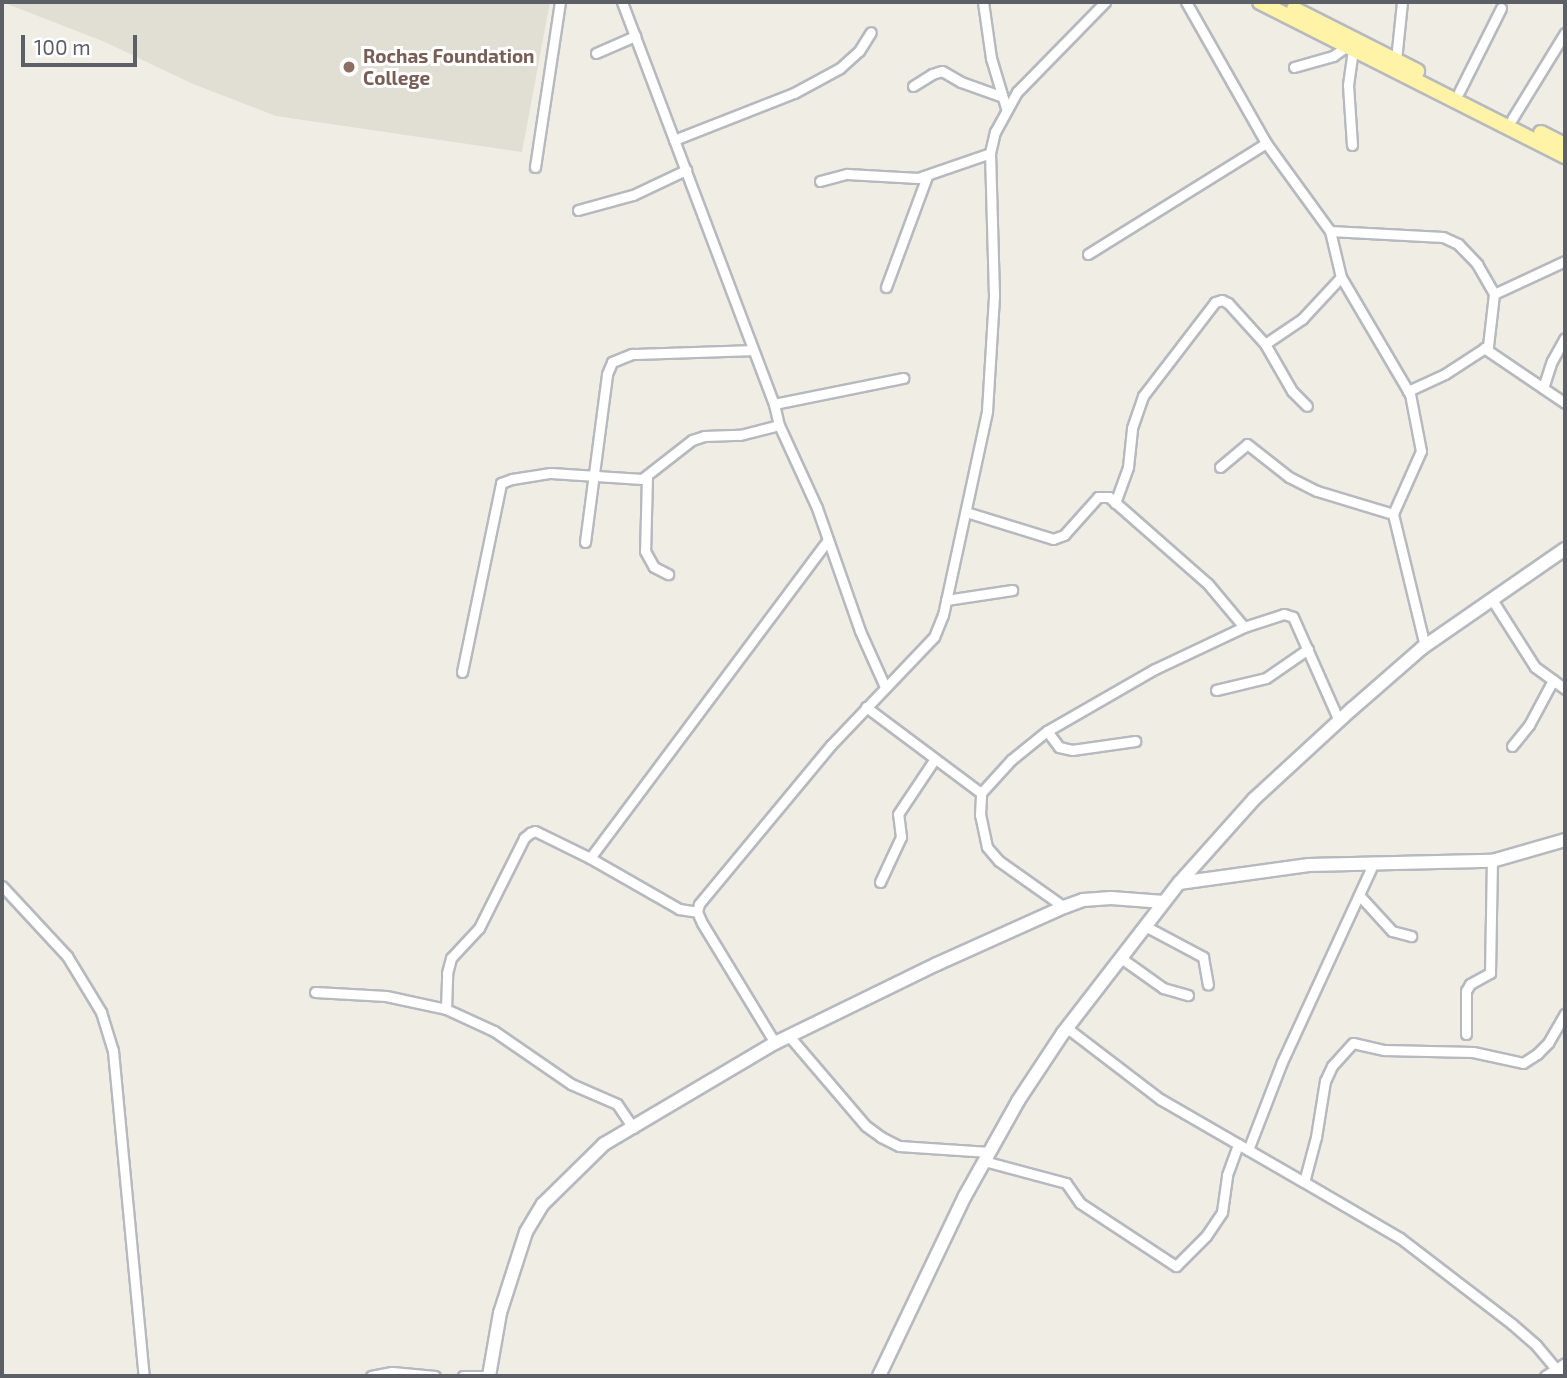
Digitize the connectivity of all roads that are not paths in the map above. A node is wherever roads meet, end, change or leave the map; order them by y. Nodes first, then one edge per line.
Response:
1 (560, 2) edge
2 (622, 2) edge
3 (983, 2) edge
4 (1105, 2) edge
5 (1186, 2) edge
6 (1260, 2) edge
7 (1280, 2) edge
8 (1402, 2) edge
9 (1501, 8) dead end
10 (871, 32) dead end
11 (1565, 33) edge
12 (635, 36) junction
13 (1350, 49) junction
14 (596, 53) dead end
15 (1396, 60) junction
16 (1294, 67) dead end
17 (914, 86) dead end
18 (1459, 92) junction
19 (1000, 96) junction
20 (1006, 108) junction
21 (1512, 119) junction
22 (674, 140) junction
23 (1266, 143) junction
24 (1352, 145) dead end
25 (1565, 145) edge
26 (990, 153) junction
27 (1565, 156) edge
28 (535, 167) dead end
29 (686, 170) junction
30 (928, 176) junction
31 (820, 181) dead end
32 (578, 210) dead end
33 (1330, 231) junction
34 (1088, 254) dead end
35 (1565, 261) edge
36 (1341, 277) junction
37 (886, 287) dead end
38 (1494, 295) junction
39 (1565, 338) edge
40 (1265, 344) junction
41 (1485, 348) junction
42 (751, 350) junction
43 (903, 378) dead end
44 (1543, 388) junction
45 (1408, 391) junction
46 (1565, 403) edge
47 (774, 404) junction
48 (1307, 406) dead end
49 (779, 425) junction
50 (1220, 467) dead end
51 (594, 476) junction
52 (647, 477) junction
53 (1115, 503) junction
54 (966, 512) junction
55 (1393, 514) junction
56 (828, 540) junction
57 (585, 542) dead end
58 (1565, 549) edge
59 (667, 574) dead end
60 (1012, 590) dead end
61 (1491, 598) junction
62 (946, 600) junction
63 (1244, 627) junction
64 (1425, 646) junction
65 (1308, 649) junction
66 (462, 672) dead end
67 (1553, 680) junction
68 (885, 687) junction
69 (1565, 689) edge
70 (1216, 690) dead end
71 (866, 707) junction
72 (1339, 721) junction
73 (1047, 731) junction
74 (1135, 741) dead end
75 (1512, 746) dead end
76 (934, 760) junction
77 (982, 793) junction
78 (1565, 840) edge
79 (590, 858) junction
80 (1492, 861) junction
81 (1374, 863) junction
82 (880, 882) dead end
83 (1179, 883) junction
84 (2, 886) edge
85 (1359, 895) junction
86 (1164, 902) junction
87 (1064, 907) junction
88 (698, 912) junction
89 (1145, 926) junction
90 (1411, 936) dead end
91 (1121, 958) junction
92 (1208, 985) dead end
93 (314, 992) dead end
94 (1188, 995) dead end
95 (446, 1009) junction
96 (1565, 1013) edge
97 (1067, 1028) junction
98 (1466, 1034) dead end
99 (789, 1037) junction
100 (775, 1043) junction
101 (633, 1128) junction
102 (1238, 1144) junction
103 (1248, 1150) junction
104 (987, 1157) junction
105 (1304, 1182) junction
106 (1565, 1363) edge
107 (1561, 1371) edge
108 (144, 1376) edge
109 (371, 1376) edge
110 (435, 1376) edge
111 (463, 1376) edge
112 (488, 1376) edge
113 (879, 1376) edge
114 (1545, 1376) edge

1 - 28 street
2 - 12 street
3 - 19 street
4 - 20 street
5 - 23 street
6 - 13 main road
7 - 15 main road
8 - 15 street
9 - 18 street
10 - 22 street
11 - 21 street
12 - 14 street
12 - 22 street
13 - 16 street
13 - 24 street
13 - 27 main road
15 - 18 main road
17 - 19 street
18 - 21 main road
19 - 20 street
20 - 26 street
21 - 25 main road
22 - 29 street
23 - 33 street
23 - 34 street
26 - 30 street
26 - 54 street
29 - 32 street
29 - 42 street
30 - 31 street
30 - 37 street
33 - 36 street
33 - 38 street
35 - 38 street
36 - 40 street
36 - 45 street
38 - 41 street
39 - 44 street
40 - 48 street
40 - 53 street
41 - 44 street
41 - 45 street
42 - 47 street
42 - 51 street
43 - 47 street
44 - 46 street
45 - 55 street
47 - 49 street
49 - 52 street
49 - 56 street
50 - 55 street
51 - 52 street
51 - 57 street
51 - 66 street
52 - 59 street
53 - 54 street
53 - 63 street
54 - 62 street
55 - 64 street
56 - 68 street
56 - 79 street
58 - 61 street
60 - 62 street
61 - 64 street
61 - 67 street
62 - 68 street
63 - 65 street
63 - 73 street
64 - 72 street
65 - 70 street
65 - 72 street
67 - 69 street
67 - 75 street
68 - 71 street
71 - 76 street
71 - 88 street
72 - 83 street
73 - 74 street
73 - 77 street
76 - 77 street
76 - 82 street
77 - 87 street
78 - 80 street
79 - 88 street
79 - 95 street
80 - 81 street
80 - 98 street
81 - 83 street
81 - 85 street
83 - 86 street
84 - 108 street
85 - 90 street
85 - 103 street
86 - 87 street
86 - 89 street
87 - 99 street
88 - 100 street
89 - 91 street
89 - 92 street
91 - 94 street
91 - 97 street
93 - 95 street
95 - 101 street
96 - 105 street
97 - 102 street
97 - 104 street
99 - 100 street
99 - 104 street
100 - 101 street
101 - 112 street
102 - 103 street
102 - 104 street
103 - 105 street
104 - 113 street
105 - 107 street
106 - 107 street
107 - 114 street
109 - 110 street
111 - 112 street

